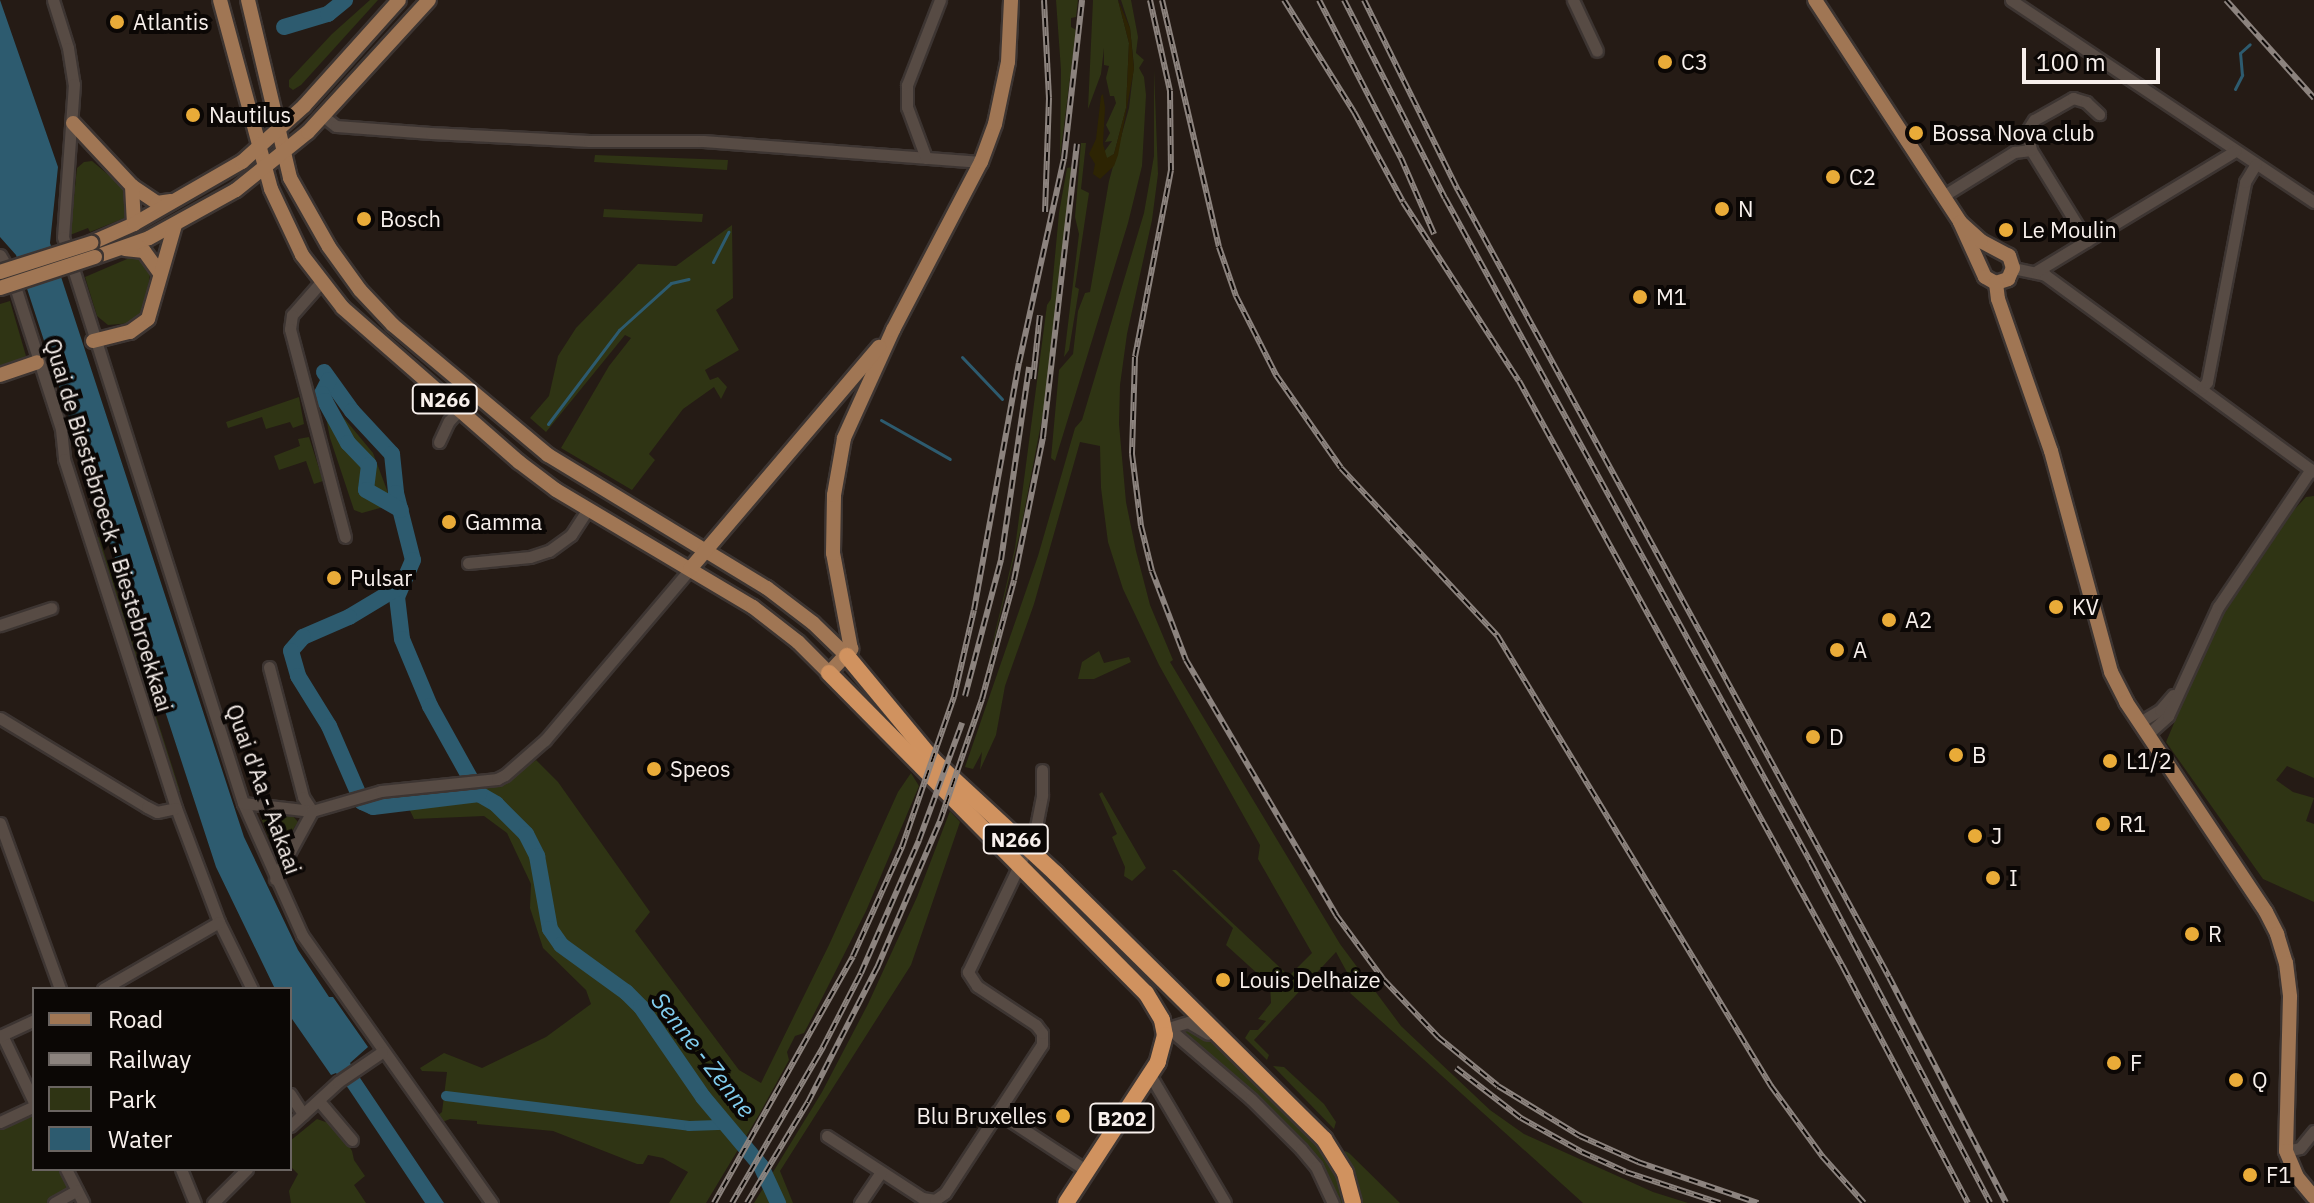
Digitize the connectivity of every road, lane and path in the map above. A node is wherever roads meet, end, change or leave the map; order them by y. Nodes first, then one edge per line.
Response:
1 (53, 0) edge
2 (220, 0) edge
3 (248, 0) edge
4 (399, 0) edge
5 (429, 0) edge
6 (940, 0) edge
7 (1011, 0) edge
8 (1573, 0) edge
9 (1815, 0) edge
10 (2011, 0) edge
11 (1597, 51) dead end
12 (2099, 114) dead end
13 (323, 116) junction
14 (73, 123) junction
15 (278, 130) junction
16 (259, 146) junction
17 (2031, 150) junction
18 (2235, 151) junction
19 (284, 152) junction
20 (926, 158) junction
21 (981, 162) junction
22 (2256, 164) junction
23 (265, 167) junction
24 (132, 186) junction
25 (1943, 196) junction
26 (179, 199) junction
27 (2314, 202) edge
28 (1960, 222) junction
29 (134, 224) junction
30 (175, 225) junction
31 (2087, 241) junction
32 (121, 249) junction
33 (93, 250) junction
34 (1997, 252) junction
35 (0, 255) edge
36 (1982, 264) junction
37 (2013, 268) junction
38 (2037, 271) junction
39 (0, 272) edge
40 (159, 272) junction
41 (321, 282) junction
42 (1996, 283) junction
43 (0, 288) edge
44 (893, 330) junction
45 (93, 341) junction
46 (37, 362) junction
47 (0, 375) edge
48 (2202, 388) junction
49 (845, 390) junction
50 (474, 394) junction
51 (861, 397) junction
52 (459, 410) junction
53 (821, 419) junction
54 (844, 438) junction
55 (439, 442) dead end
56 (2313, 470) edge
57 (588, 509) junction
58 (345, 537) dead end
59 (706, 550) junction
60 (468, 563) dead end
61 (690, 569) junction
62 (51, 608) dead end
63 (0, 625) edge
64 (847, 656) junction
65 (269, 667) dead end
66 (829, 673) junction
67 (0, 718) edge
68 (2144, 728) junction
69 (1042, 770) dead end
70 (243, 803) junction
71 (176, 808) junction
72 (312, 811) junction
73 (0, 823) edge
74 (1027, 848) junction
75 (1017, 867) junction
76 (275, 879) junction
77 (219, 922) junction
78 (59, 987) edge
79 (111, 987) edge
80 (251, 987) edge
81 (32, 1021) edge
82 (1165, 1029) junction
83 (1, 1035) edge
84 (378, 1054) junction
85 (1249, 1067) junction
86 (1150, 1075) junction
87 (292, 1097) edge
88 (32, 1100) edge
89 (319, 1101) junction
90 (32, 1105) edge
91 (997, 1112) junction
92 (303, 1114) junction
93 (0, 1122) edge
94 (292, 1124) edge
95 (2314, 1131) edge
96 (827, 1136) dead end
97 (352, 1140) dead end
98 (2286, 1151) junction
99 (67, 1171) edge
100 (182, 1171) edge
101 (245, 1171) edge
102 (1087, 1171) junction
103 (881, 1172) junction
104 (77, 1190) junction
105 (2314, 1197) edge
106 (54, 1203) edge
107 (83, 1203) edge
108 (195, 1203) edge
109 (213, 1203) edge
110 (492, 1203) edge
111 (860, 1203) edge
112 (1066, 1203) edge
113 (1225, 1203) edge
114 (1333, 1203) edge
115 (1353, 1203) edge

1 - 14 street, Quai d'Aa - Aakaai
2 - 16 main road, N266
3 - 15 main road, N266
4 - 15 main road
5 - 13 main road
6 - 20 street
7 - 21 main road
8 - 11 street
9 - 25 main road
10 - 18 street
12 - 17 street
13 - 19 main road
13 - 20 street
14 - 24 main road
14 - 45 street, Quai d'Aa - Aakaai
15 - 16 main road
15 - 19 main road, N266
16 - 23 main road, N266
16 - 26 main road
17 - 25 street
17 - 31 street
18 - 22 street
18 - 31 street
19 - 23 main road
19 - 50 main road, N266
20 - 21 street
21 - 44 main road
22 - 27 street
22 - 48 street
23 - 30 main road
23 - 41 main road, N266
24 - 26 main road
24 - 29 main road
25 - 28 main road
26 - 29 main road
28 - 34 main road
28 - 36 main road
29 - 33 main road
30 - 32 main road
30 - 40 main road
31 - 38 street
32 - 33 main road
32 - 40 main road
33 - 39 main road, bridge
33 - 43 main road, bridge
34 - 36 main road
34 - 37 main road
35 - 46 street, Quai de Biestebroeck - Biestebroekkaai
36 - 42 main road
37 - 38 street
37 - 42 main road
38 - 48 street
40 - 45 main road
41 - 52 main road, N266
41 - 58 street
42 - 68 main road
44 - 49 main road
44 - 51 main road
45 - 70 street, Quai d'Aa - Aakaai
46 - 47 main road
46 - 71 street, Quai de Biestebroeck - Biestebroekkaai
48 - 56 street
49 - 51 main road
49 - 53 main road
50 - 52 street
50 - 59 main road, N266
51 - 54 main road
52 - 55 street
52 - 57 main road, N266
53 - 54 main road
53 - 59 main road
54 - 64 main road
56 - 68 street
57 - 60 street
57 - 61 main road, N266
59 - 61 main road
59 - 64 main road, N266
61 - 66 main road, N266
61 - 72 street
62 - 63 street
64 - 66 main road
64 - 74 highway, N266
65 - 72 street
66 - 75 highway, N266
67 - 71 street
68 - 98 main road
69 - 74 street
70 - 72 street
70 - 76 street, Quai d'Aa - Aakaai
71 - 77 street, Quai de Biestebroeck - Biestebroekkaai
72 - 76 street
73 - 78 street
74 - 75 street
74 - 85 highway, N266
75 - 82 highway, N266
75 - 91 street
76 - 84 street, Quai d'Aa - Aakaai
77 - 79 street
77 - 80 street, Quai de Biestebroeck - Biestebroekkaai
81 - 83 street
82 - 85 street, N266
82 - 86 highway, B202
82 - 114 street, N266
83 - 88 street
84 - 89 street
84 - 110 street, Quai d'Aa - Aakaai
85 - 115 highway, N266
86 - 102 highway, B202
86 - 113 street
87 - 92 street
89 - 92 street
89 - 97 street
90 - 93 street
91 - 102 street
91 - 103 street
92 - 94 street
95 - 98 street
96 - 103 street
98 - 105 main road
99 - 104 street
100 - 108 street
101 - 109 street
102 - 112 highway, B202
103 - 111 street
104 - 106 street
104 - 107 street

